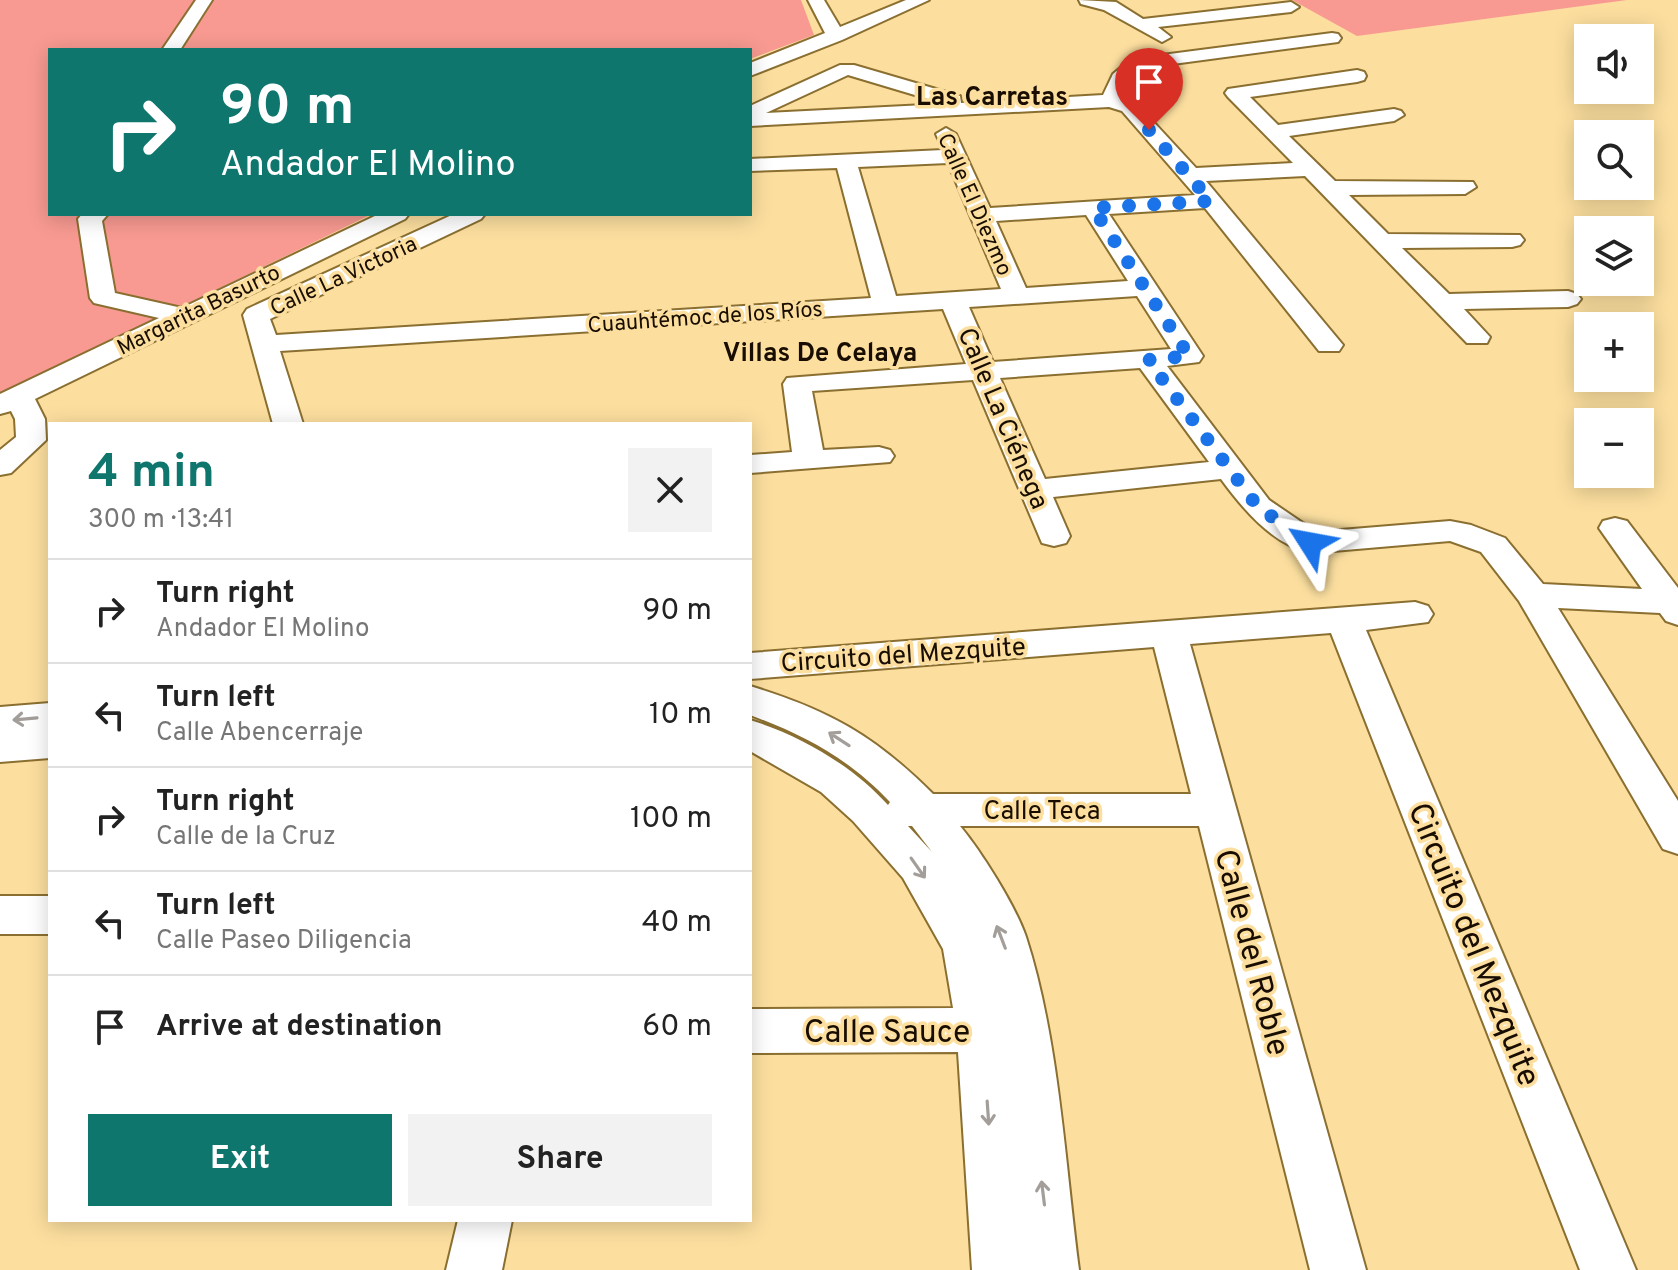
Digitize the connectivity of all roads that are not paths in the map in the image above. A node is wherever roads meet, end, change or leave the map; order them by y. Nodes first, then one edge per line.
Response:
1 (204, 0) edge
2 (816, 0) edge
3 (921, 0) edge
4 (1087, 0) edge
5 (1177, 0) edge
6 (1234, 0) edge
7 (1291, 7) dead end
8 (1252, 11) junction
9 (1138, 22) junction
10 (836, 36) junction
11 (1332, 38) dead end
12 (172, 48) edge
13 (1191, 55) junction
14 (752, 69) edge
15 (1357, 76) dead end
16 (1111, 101) junction
17 (982, 108) junction
18 (935, 111) junction
19 (752, 112) edge
20 (1394, 115) dead end
21 (752, 120) edge
22 (1271, 132) junction
23 (956, 156) junction
24 (846, 161) junction
25 (752, 165) edge
26 (1311, 169) junction
27 (1190, 175) junction
28 (1465, 187) dead end
29 (1331, 188) junction
30 (1211, 201) junction
31 (1093, 208) junction
32 (981, 215) junction
33 (94, 216) edge
34 (393, 216) edge
35 (469, 216) edge
36 (1512, 240) dead end
37 (1384, 241) junction
38 (1145, 288) junction
39 (1017, 296) junction
40 (1568, 299) dead end
41 (215, 301) junction
42 (953, 301) junction
43 (1443, 302) junction
44 (886, 305) junction
45 (256, 315) junction
46 (184, 316) junction
47 (1477, 337) dead end
48 (265, 344) junction
49 (1329, 345) dead end
50 (1148, 360) junction
51 (982, 370) junction
52 (10, 401) edge
53 (287, 422) edge
54 (40, 444) edge
55 (879, 456) dead end
56 (809, 461) junction
57 (752, 464) edge
58 (0, 466) edge
59 (1230, 469) junction
60 (1035, 489) junction
61 (1615, 528) dead end
62 (1054, 536) dead end
63 (1533, 595) junction
64 (1674, 607) edge
65 (1415, 614) dead end
66 (1343, 618) junction
67 (1169, 634) junction
68 (752, 666) edge
69 (752, 701) edge
70 (48, 717) edge
71 (0, 721) edge
72 (752, 735) edge
73 (48, 743) edge
74 (0, 747) edge
75 (868, 810) junction
76 (923, 810) junction
77 (1215, 810) junction
78 (1678, 837) edge
79 (0, 915) edge
80 (48, 915) edge
81 (1003, 1030) junction
82 (752, 1031) edge
83 (485, 1222) edge
84 (474, 1270) edge
85 (1000, 1270) edge
86 (1051, 1270) edge
87 (1338, 1270) edge
88 (1608, 1270) edge

1 - 12 street
2 - 10 street
3 - 10 street
4 - 9 street
5 - 9 street
6 - 8 street
7 - 8 street
8 - 9 street
9 - 13 street
10 - 14 street
11 - 13 street
13 - 16 street
15 - 22 street
16 - 17 street
16 - 27 street
17 - 18 street
17 - 19 street
18 - 21 street
18 - 23 street, Calle El Diezmo
20 - 22 street
22 - 26 street
23 - 24 street
23 - 32 street, Calle El Diezmo
24 - 25 street
24 - 44 street
26 - 27 street
26 - 29 street
27 - 30 street
28 - 29 street
29 - 37 street
30 - 31 street
30 - 49 street
31 - 32 street
31 - 38 street
32 - 39 street, Calle El Diezmo
33 - 46 street
34 - 41 street, Margarita Basurto
35 - 45 street, Calle La Victoria
36 - 37 street
37 - 43 street
38 - 39 street, Cuauhtémoc de los Ríos
38 - 50 street
39 - 42 street, Cuauhtémoc de los Ríos
40 - 43 street
41 - 45 street
41 - 46 street, Margarita Basurto
42 - 44 street, Cuauhtémoc de los Ríos
42 - 51 street, Calle La Ciénega
43 - 47 street
44 - 48 street, Cuauhtémoc de los Ríos
45 - 48 street
46 - 52 street, Margarita Basurto
48 - 53 street
50 - 51 street
50 - 59 street
51 - 56 street
51 - 60 street, Calle La Ciénega
52 - 54 street
54 - 58 street
55 - 56 street
56 - 57 street
59 - 60 street
59 - 63 street
60 - 62 street, Calle La Ciénega
61 - 64 street
63 - 64 street
63 - 78 street
65 - 66 street, Circuito del Mezquite
66 - 67 street, Circuito del Mezquite
66 - 88 street, Circuito del Mezquite
67 - 68 street, Circuito del Mezquite
67 - 77 street, Calle del Roble
76 -> 69 street
70 -> 71 street
72 - 75 street
73 - 74 street
75 - 76 street, Calle Teca
75 -> 81 street
76 - 77 street, Calle Teca
81 -> 76 street
77 - 87 street, Calle del Roble
79 - 80 street
81 - 82 street, Calle Sauce
81 -> 85 street
86 -> 81 street
83 - 84 street

